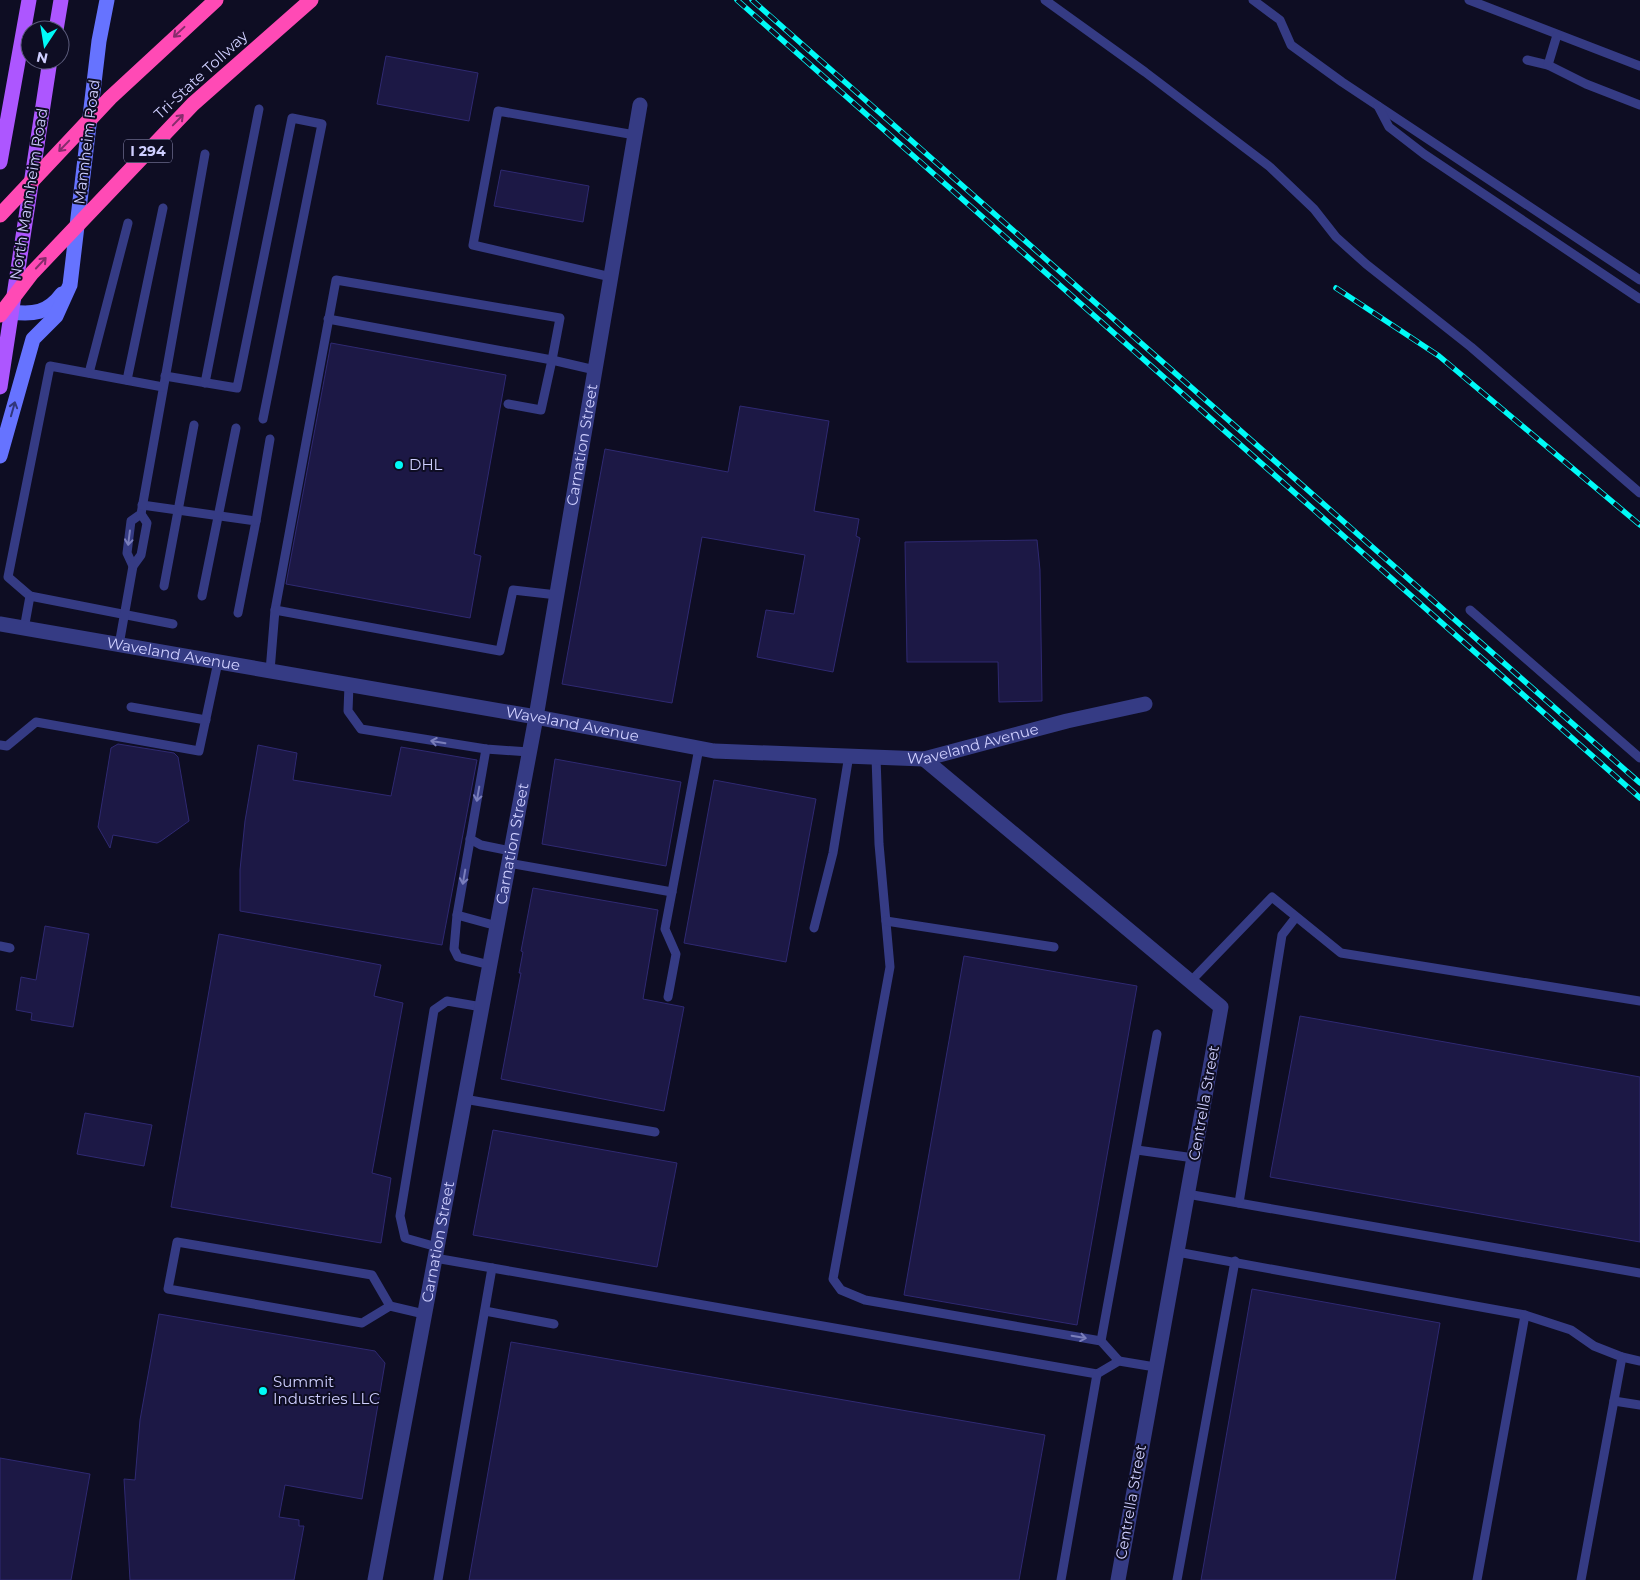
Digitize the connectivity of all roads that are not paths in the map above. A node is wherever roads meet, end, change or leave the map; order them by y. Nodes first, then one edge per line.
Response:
1 (29, 0) edge
2 (61, 0) edge
3 (107, 0) edge
4 (216, 0) edge
5 (311, 0) edge
6 (1045, 0) edge
7 (1253, 0) edge
8 (1469, 0) edge
9 (58, 20) edge
10 (1558, 35) junction
11 (1526, 60) dead end
12 (1548, 65) junction
13 (1640, 66) edge
14 (48, 70) edge
15 (1376, 104) junction
16 (640, 105) dead end
17 (1640, 105) edge
18 (259, 109) dead end
19 (635, 135) junction
20 (204, 154) dead end
21 (0, 162) edge
22 (163, 208) dead end
23 (0, 215) edge
24 (128, 223) dead end
25 (611, 277) junction
26 (1640, 280) edge
27 (70, 285) junction
28 (1640, 299) edge
29 (5, 314) edge
30 (328, 319) junction
31 (552, 360) junction
32 (595, 370) junction
33 (89, 373) junction
34 (165, 376) junction
35 (127, 380) junction
36 (205, 383) junction
37 (0, 387) edge
38 (163, 387) junction
39 (508, 404) dead end
40 (263, 419) dead end
41 (194, 425) dead end
42 (236, 428) dead end
43 (270, 439) dead end
44 (0, 456) edge
45 (1640, 493) edge
46 (142, 509) junction
47 (177, 510) junction
48 (218, 516) junction
49 (256, 521) junction
50 (133, 566) junction
51 (164, 586) dead end
52 (556, 595) junction
53 (30, 596) junction
54 (202, 596) dead end
55 (274, 610) junction
56 (1470, 610) dead end
57 (238, 613) dead end
58 (124, 615) junction
59 (0, 624) edge
60 (173, 624) dead end
61 (24, 629) junction
62 (119, 645) junction
63 (218, 662) junction
64 (270, 671) junction
65 (349, 685) junction
66 (1146, 704) dead end
67 (131, 707) dead end
68 (536, 717) junction
69 (206, 720) junction
70 (0, 745) edge
71 (699, 748) junction
72 (486, 749) junction
73 (529, 752) junction
74 (849, 755) junction
75 (876, 756) junction
76 (1640, 758) edge
77 (924, 759) junction
78 (470, 840) junction
79 (510, 857) junction
80 (672, 892) junction
81 (457, 915) junction
82 (1296, 917) junction
83 (886, 922) junction
84 (497, 926) junction
85 (814, 928) dead end
86 (0, 946) edge
87 (1054, 947) dead end
88 (10, 948) dead end
89 (490, 965) junction
90 (1190, 982) junction
91 (668, 997) dead end
92 (1640, 1001) edge
93 (482, 1007) junction
94 (1157, 1034) dead end
95 (464, 1099) junction
96 (655, 1132) dead end
97 (1138, 1150) junction
98 (1194, 1158) junction
99 (1188, 1194) junction
100 (1239, 1203) junction
101 (436, 1252) junction
102 (1177, 1252) junction
103 (1235, 1261) junction
104 (492, 1268) junction
105 (1640, 1274) edge
106 (390, 1306) junction
107 (485, 1311) junction
108 (424, 1314) junction
109 (1525, 1315) junction
110 (554, 1324) dead end
111 (1100, 1341) junction
112 (1622, 1358) junction
113 (1119, 1361) junction
114 (1640, 1361) edge
115 (1155, 1367) junction
116 (1098, 1374) junction
117 (1614, 1401) junction
118 (1640, 1406) edge
119 (375, 1580) edge
120 (438, 1580) edge
121 (1061, 1580) edge
122 (1118, 1580) edge
123 (1177, 1580) edge
124 (1477, 1580) edge
125 (1581, 1580) edge

1 - 21 main road
2 - 9 main road
3 - 27 street, Mannheim Road
4 -> 23 highway, bridge
29 -> 5 highway, Tri-State Tollway / I 294, bridge
6 - 45 lane
7 - 15 lane
8 - 10 lane
10 - 12 lane
10 - 13 lane
11 - 12 lane
12 - 17 lane
14 - 29 main road, North Mannheim Road
15 - 26 lane
15 - 28 lane
16 - 19 street, Carnation Street
18 - 36 lane
19 - 25 street, Carnation Street
19 - 25 lane
20 - 34 lane
22 - 35 lane
24 - 33 lane
25 - 32 street, Carnation Street
27 - 29 street
44 -> 27 street, Mannheim Road
29 - 37 main road, North Mannheim Road
30 - 31 lane
30 - 31 lane
30 - 55 lane
31 - 32 lane
31 - 39 lane
32 - 52 street, Carnation Street
33 - 35 lane
33 - 53 lane
34 - 36 lane
34 - 38 lane
35 - 38 lane
36 - 40 lane
38 - 46 lane
41 - 47 lane
42 - 48 lane
43 - 49 lane
46 - 47 lane
46 - 50 lane
46 -> 50 lane
47 - 48 lane
47 - 51 lane
48 - 49 lane
48 - 54 lane
49 - 57 lane
50 - 58 lane
52 - 55 lane
52 - 68 street, Carnation Street
53 - 58 lane
53 - 61 lane
55 - 64 lane
56 - 76 lane
58 - 60 lane
58 - 62 lane
59 - 61 street, Waveland Avenue
61 - 62 street, Waveland Avenue
62 - 63 street, Waveland Avenue
63 - 64 street, Waveland Avenue
63 - 69 lane
64 - 65 street, Waveland Avenue
65 - 68 street, Waveland Avenue
72 -> 65 lane
66 - 77 street, Waveland Avenue
67 - 69 lane
68 - 71 street, Waveland Avenue
68 - 73 street, Carnation Street
69 - 70 lane
71 - 74 street, Waveland Avenue
71 - 80 lane
72 - 73 lane
72 -> 78 lane
73 - 79 street, Carnation Street
74 - 75 street, Waveland Avenue
74 - 85 lane
75 - 77 street, Waveland Avenue
75 - 83 lane
77 - 90 street, Centrella Street
78 - 79 lane
78 -> 81 lane
79 - 80 lane
79 - 84 street, Carnation Street
80 - 91 lane
81 - 84 lane
81 - 89 lane
82 - 90 lane
82 - 92 lane
82 - 100 lane
83 - 87 lane
83 -> 111 lane
84 - 89 street, Carnation Street
86 - 88 lane
89 - 93 street, Carnation Street
90 - 98 street, Centrella Street
93 - 95 street, Carnation Street
93 - 101 lane
94 - 97 lane
95 - 96 lane
95 - 101 street, Carnation Street
97 - 98 lane
97 - 111 lane
98 - 99 street, Centrella Street
99 - 100 lane
99 - 102 street, Centrella Street
100 - 105 lane
101 - 104 lane
101 - 108 street, Carnation Street
102 - 103 lane
102 - 115 street, Centrella Street
103 - 109 lane
103 - 123 lane
104 - 107 lane
104 - 116 lane
106 - 106 lane
106 - 108 lane
107 - 110 lane
107 - 120 lane
108 - 119 street, Carnation Street
109 - 112 lane
109 - 124 lane
111 - 113 lane
112 - 114 lane
112 - 117 lane
113 - 115 lane
113 - 116 lane
115 - 122 street, Centrella Street
116 - 121 lane
117 - 118 lane
117 - 125 lane

